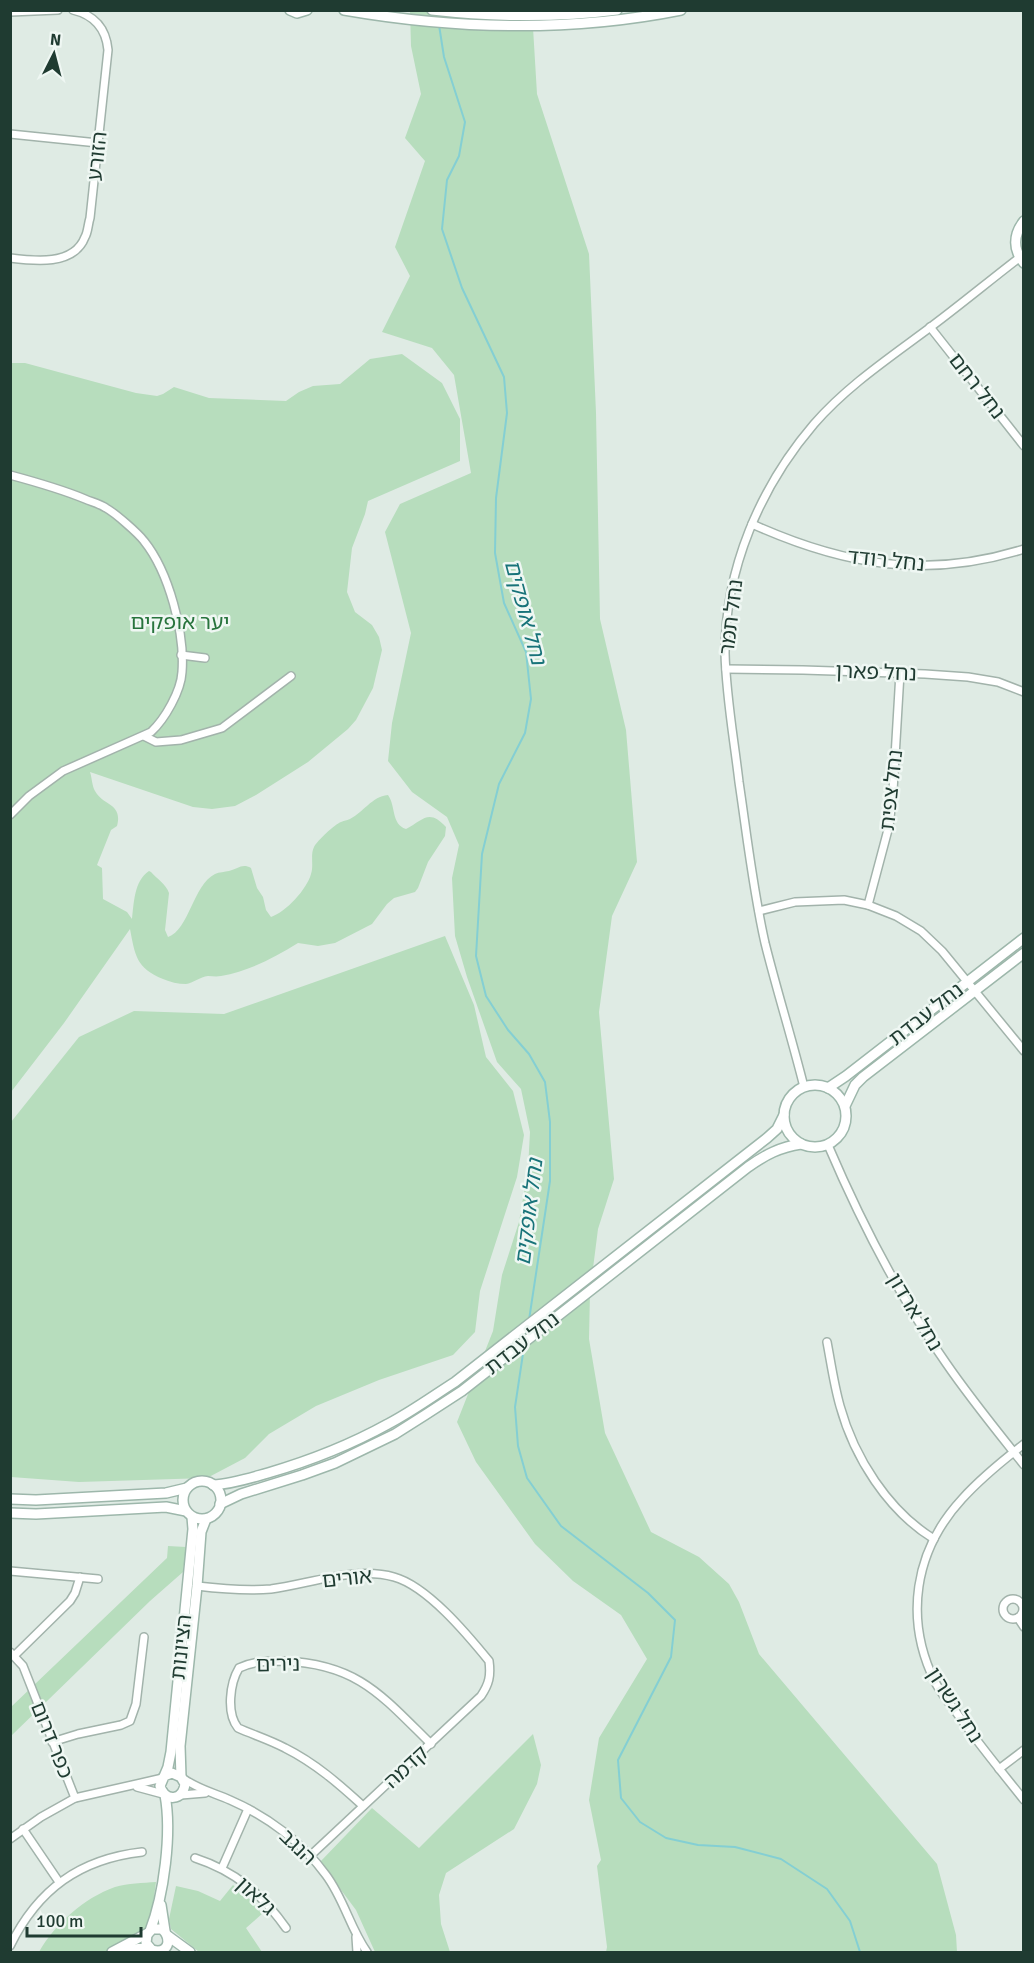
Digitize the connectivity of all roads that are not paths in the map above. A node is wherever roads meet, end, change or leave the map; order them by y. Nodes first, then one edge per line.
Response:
1 (58, 10) edge
2 (73, 10) edge
3 (290, 10) edge
4 (308, 10) edge
5 (344, 10) edge
6 (432, 10) edge
7 (617, 10) edge
8 (681, 10) edge
9 (10, 12) edge
10 (520, 20) junction
11 (10, 134) edge
12 (98, 143) junction
13 (1023, 221) edge
14 (10, 258) edge
15 (1021, 260) edge
16 (930, 327) junction
17 (1023, 446) edge
18 (10, 475) edge
19 (752, 524) junction
20 (1023, 549) edge
21 (181, 655) junction
22 (205, 658) dead end
23 (726, 669) junction
24 (900, 673) junction
25 (291, 676) dead end
26 (1023, 692) edge
27 (144, 736) junction
28 (10, 815) edge
29 (868, 905) junction
30 (759, 911) junction
31 (1023, 938) edge
32 (1023, 953) edge
33 (968, 981) junction
34 (975, 991) junction
35 (1023, 1051) edge
36 (804, 1087) junction
37 (828, 1088) junction
38 (845, 1106) junction
39 (784, 1115) junction
40 (801, 1144) junction
41 (828, 1145) junction
42 (826, 1342) dead end
43 (1023, 1444) edge
44 (1013, 1452) junction
45 (1023, 1465) edge
46 (213, 1485) junction
47 (187, 1488) junction
48 (10, 1499) edge
49 (220, 1504) junction
50 (10, 1513) edge
51 (189, 1514) junction
52 (206, 1519) junction
53 (934, 1539) junction
54 (10, 1571) edge
55 (80, 1577) junction
56 (98, 1579) dead end
57 (197, 1587) junction
58 (1018, 1618) dead end
59 (1023, 1627) edge
60 (144, 1637) dead end
61 (13, 1653) edge
62 (490, 1672) joint
63 (52, 1742) junction
64 (431, 1744) junction
65 (1023, 1750) edge
66 (999, 1769) junction
67 (164, 1777) junction
68 (182, 1778) junction
69 (128, 1786) junction
70 (210, 1793) junction
71 (164, 1794) junction
72 (180, 1796) junction
73 (75, 1798) junction
74 (1023, 1800) edge
75 (363, 1806) junction
76 (248, 1809) junction
77 (168, 1826) junction
78 (23, 1829) junction
79 (10, 1839) edge
80 (142, 1852) dead end
81 (310, 1856) junction
82 (195, 1858) dead end
83 (222, 1868) junction
84 (59, 1882) junction
85 (161, 1896) junction
86 (286, 1928) dead end
87 (149, 1932) junction
88 (356, 1932) junction
89 (167, 1934) junction
90 (10, 1946) edge
91 (155, 1950) junction
92 (112, 1953) edge
93 (126, 1953) edge
94 (172, 1953) edge
95 (190, 1953) edge
96 (357, 1953) edge
97 (367, 1953) edge

1 - 9 street
2 - 12 street, הזורע
3 - 4 street
5 - 10 street
6 - 10 street
7 - 10 street
8 - 10 street
11 - 12 street
12 - 14 street, הזורע
13 - 15 street
15 - 16 street, נחל תמר
16 - 17 street, נחל רחם
16 - 19 street, נחל תמר
18 - 21 street
19 - 20 street, נחל רודד
19 - 23 street, נחל תמר
21 - 22 street
21 - 27 street
23 - 24 street, נחל פארן
23 - 30 street, נחל תמר
24 - 26 street, נחל פארן
24 - 29 street, נחל צפית
25 - 27 street
27 - 28 street
29 - 30 street
29 - 33 street
30 - 36 street, נחל תמר
31 - 33 street, נחל עבדת
32 - 34 street, נחל עבדת
33 - 34 street
33 - 37 street, נחל עבדת
34 - 35 street
34 - 38 street, נחל עבדת
36 - 37 street
36 - 39 street
37 - 38 street
38 - 41 street
39 - 40 street
39 - 46 street, נחל עבדת
40 - 41 street
40 - 49 street, נחל עבדת
41 - 44 street, נחל ארדון
42 - 53 street
43 - 44 street, נחל גשרון
44 - 45 street, נחל ארדון
44 - 53 street, נחל גשרון
46 - 47 street
46 - 49 street
47 - 48 street
47 - 51 street
49 - 52 street
50 - 51 street
51 - 52 street
51 - 67 street, הציונות
52 - 57 street, הציונות
53 - 66 street, נחל גשרון
54 - 55 street
55 - 56 street
55 - 61 street
57 - 62 street, אורים
57 - 68 street, הציונות
58 - 59 street
60 - 63 street
61 - 63 street, כפר דרום
62 - 64 street, קדמה
63 - 73 street, כפר דרום
64 - 75 street, קדמה
64 - 75 street, נירים
65 - 66 street
66 - 74 street, נחל גשרון
67 - 68 street
67 - 69 street
67 - 71 street
68 - 70 street, הנגב
68 - 72 street
69 - 71 street
69 - 73 street
70 - 72 street, הנגב
70 - 76 street, הנגב
71 - 72 street
71 - 77 street
72 - 77 street
73 - 78 street
75 - 81 street, קדמה
76 - 81 street, הנגב
76 - 83 street, גלאון
77 - 85 street
78 - 79 street
78 - 84 street
80 - 84 street
81 - 88 street, הנגב
82 - 83 street, גלאון
83 - 86 street, גלאון
84 - 90 street
85 - 87 street
85 - 89 street
87 - 89 street
87 - 91 street
87 - 92 street
88 - 96 street, הנגב
88 - 97 street, הנגב
89 - 91 street
89 - 95 street
91 - 93 street
91 - 94 street

